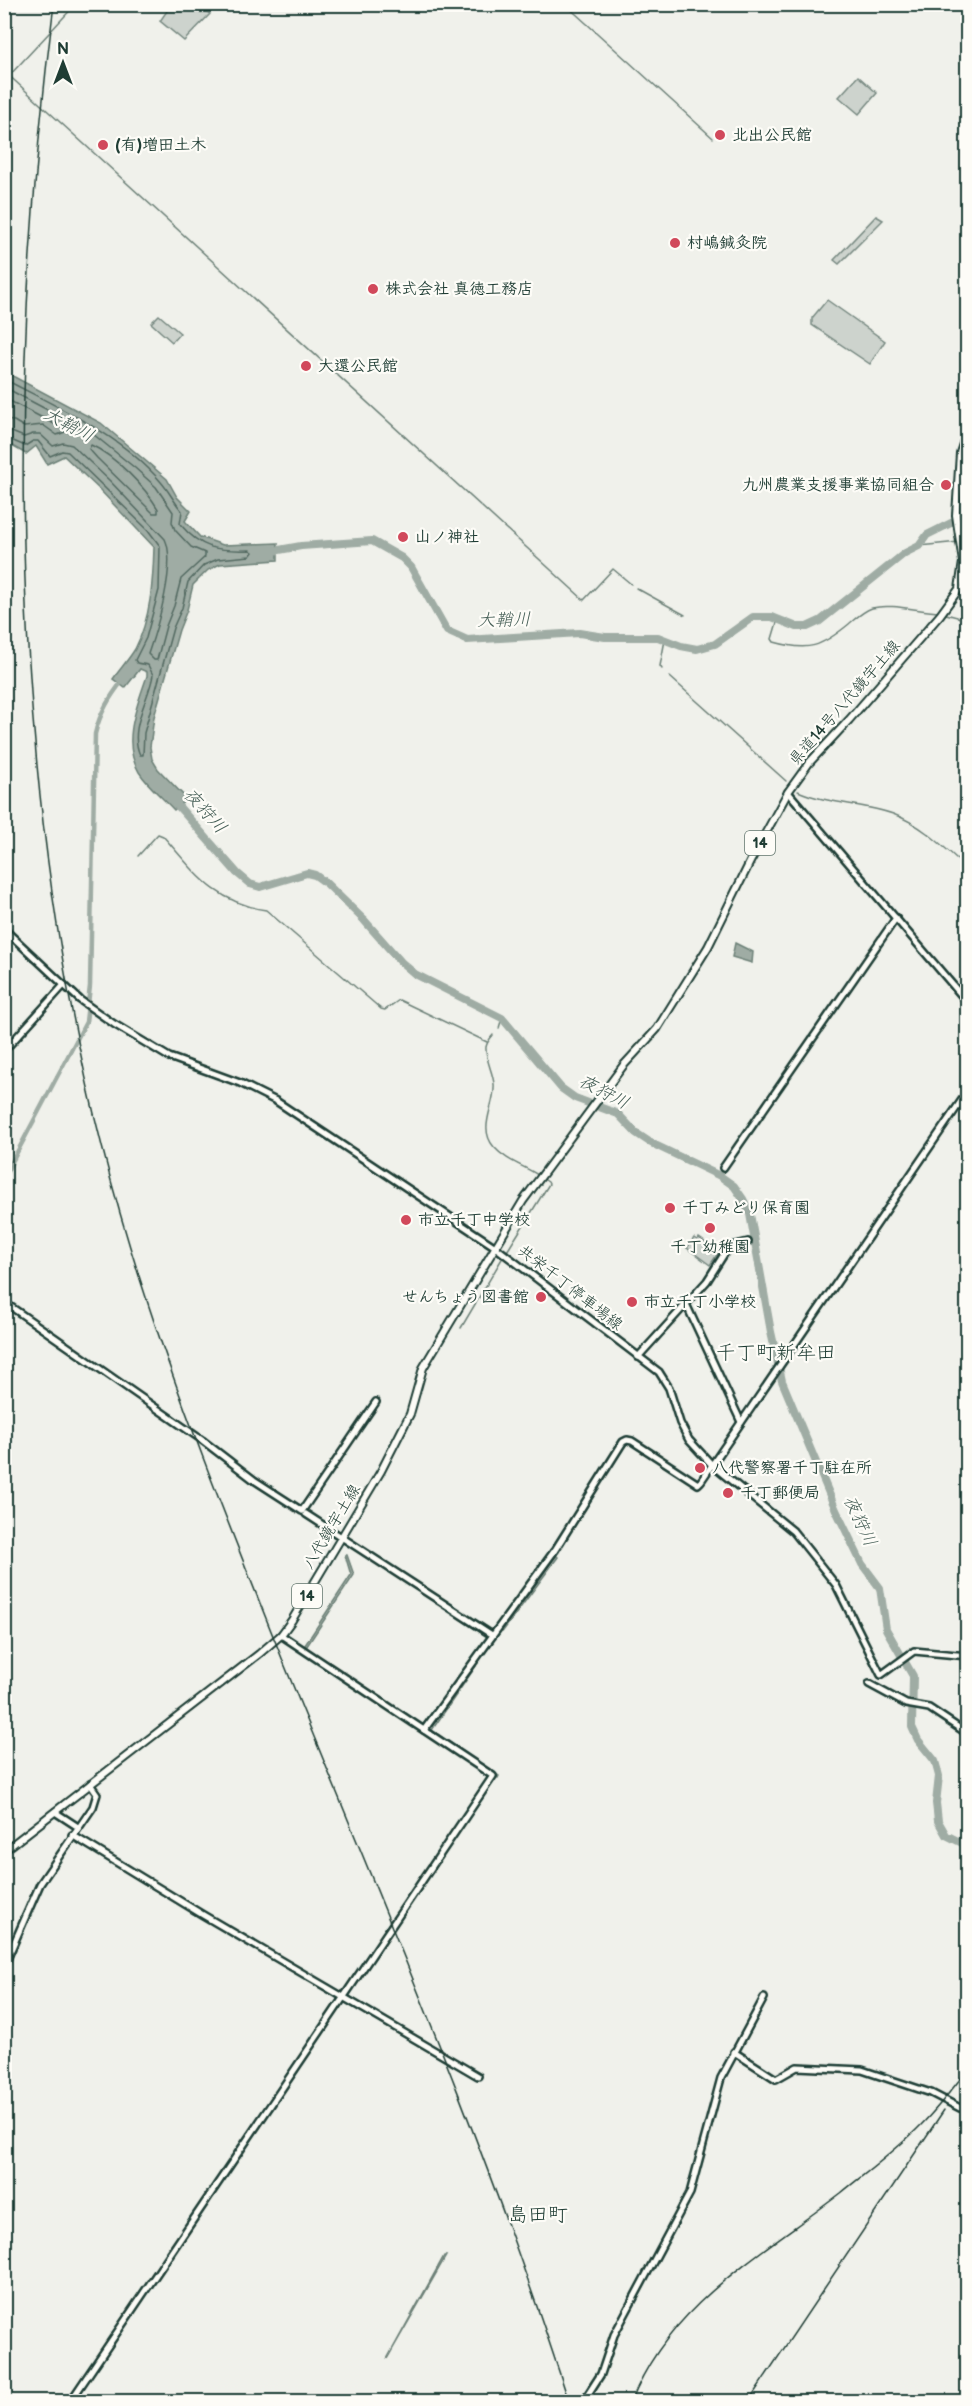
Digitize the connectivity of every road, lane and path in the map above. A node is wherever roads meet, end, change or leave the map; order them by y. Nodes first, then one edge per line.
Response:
1 (968, 429) edge
2 (788, 792) junction
3 (896, 918) junction
4 (4, 929) edge
5 (64, 985) junction
6 (968, 1003) edge
7 (4, 1051) edge
8 (968, 1091) edge
9 (723, 1168) dead end
10 (748, 1242) dead end
11 (496, 1248) junction
12 (4, 1302) edge
13 (686, 1304) junction
14 (638, 1356) junction
15 (376, 1402) dead end
16 (741, 1422) junction
17 (712, 1465) junction
18 (306, 1514) dead end
19 (341, 1538) junction
20 (281, 1635) junction
21 (492, 1635) junction
22 (968, 1656) edge
23 (869, 1684) dead end
24 (424, 1730) junction
25 (968, 1734) edge
26 (90, 1784) junction
27 (55, 1812) junction
28 (78, 1827) junction
29 (72, 1835) junction
30 (4, 1851) edge
31 (4, 1966) edge
32 (344, 1997) junction
33 (764, 1998) dead end
34 (734, 2052) junction
35 (478, 2076) dead end
36 (960, 2108) dead end
37 (70, 2402) edge
38 (583, 2402) edge

1 - 2 main road, 県道14号八代鏡宇土線 / 14
2 - 3 street
2 - 11 main road, 県道14号八代鏡宇土線 / 14
3 - 6 street
3 - 9 street
4 - 5 street, 共栄千丁停車場線
5 - 7 street
5 - 11 street, 共栄千丁停車場線
8 - 16 street
10 - 13 street
11 - 14 street, 共栄千丁停車場線
11 - 19 main road, 八代鏡宇土線 / 14
12 - 15 street
13 - 14 street
13 - 16 street
14 - 17 street, 共栄千丁停車場線
16 - 17 street
17 - 21 street
17 - 22 street, 共栄千丁停車場線
18 - 19 street
19 - 20 main road, 八代鏡宇土線 / 14
19 - 21 street
20 - 24 street
20 - 26 main road, 八代鏡宇土線 / 14
21 - 24 street
23 - 25 street
24 - 32 street
26 - 27 main road, 八代鏡宇土線 / 14
26 - 28 street
27 - 28 street
27 - 30 main road, 八代鏡宇土線 / 14
28 - 29 street
29 - 31 street
29 - 32 street
32 - 35 street
32 - 37 street
33 - 34 street
34 - 36 street
34 - 38 street

